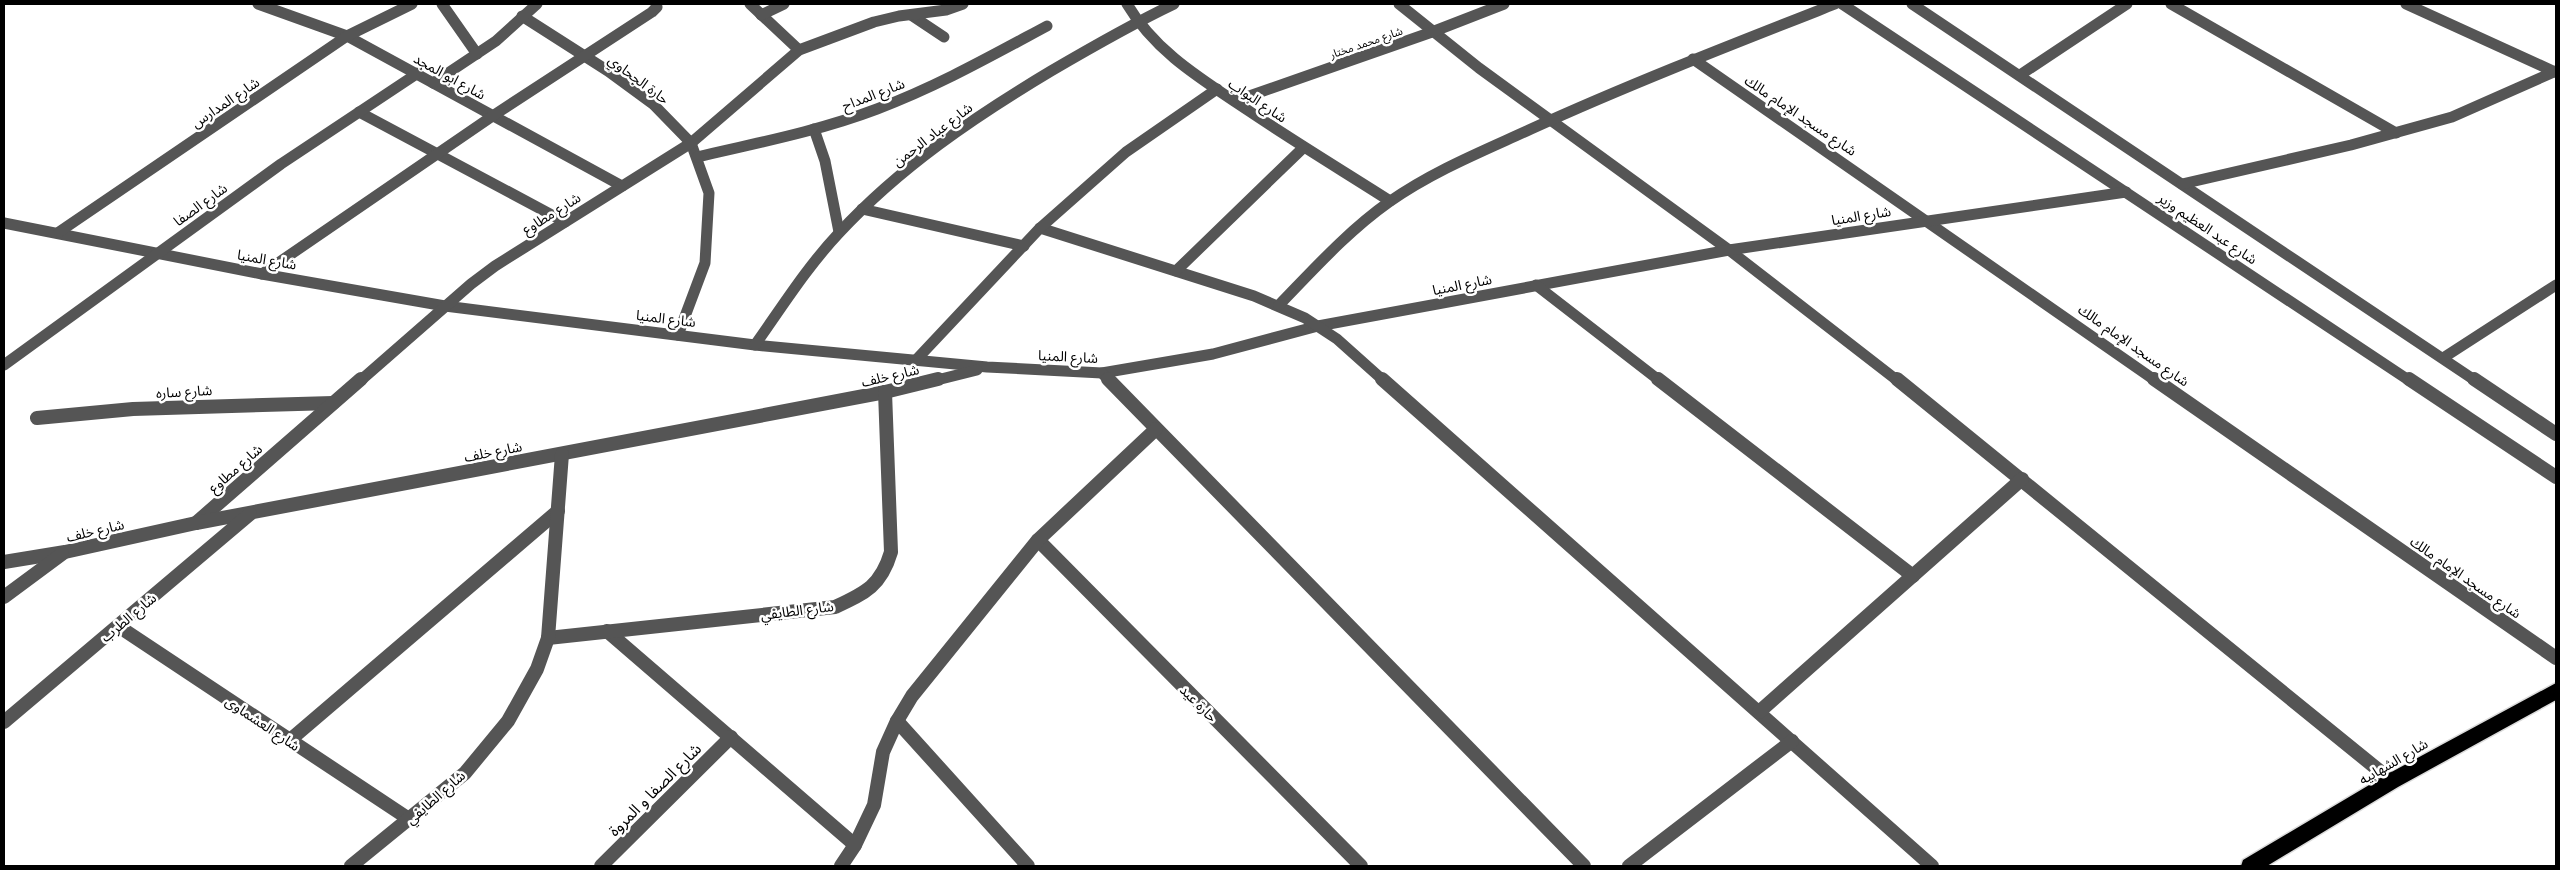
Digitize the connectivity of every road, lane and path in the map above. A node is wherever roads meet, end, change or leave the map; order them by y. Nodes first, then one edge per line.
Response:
1 (258, 4) edge
2 (412, 4) edge
3 (442, 4) edge
4 (537, 4) edge
5 (656, 4) edge
6 (750, 4) edge
7 (784, 4) edge
8 (963, 4) edge
9 (1127, 4) edge
10 (1174, 4) edge
11 (1399, 4) edge
12 (1504, 4) edge
13 (1835, 4) edge
14 (1842, 4) edge
15 (1912, 4) edge
16 (2128, 4) edge
17 (2171, 4) edge
18 (2406, 4) edge
19 (761, 14) junction
20 (911, 15) junction
21 (522, 16) junction
22 (1136, 21) junction
23 (1047, 26) dead end
24 (1432, 32) junction
25 (347, 36) junction
26 (944, 37) dead end
27 (799, 50) junction
28 (478, 54) junction
29 (585, 56) junction
30 (1693, 59) junction
31 (2556, 72) edge
32 (418, 73) junction
33 (2020, 75) junction
34 (433, 83) junction
35 (1217, 89) junction
36 (1235, 101) junction
37 (360, 112) junction
38 (494, 115) junction
39 (1548, 121) junction
40 (814, 130) junction
41 (2396, 133) junction
42 (691, 143) junction
43 (1303, 148) junction
44 (438, 154) junction
45 (697, 157) junction
46 (2182, 184) junction
47 (622, 186) junction
48 (2126, 192) junction
49 (1390, 201) junction
50 (862, 209) junction
51 (1928, 220) junction
52 (565, 222) junction
53 (4, 223) edge
54 (1040, 228) junction
55 (60, 232) junction
56 (839, 232) junction
57 (1024, 246) junction
58 (1729, 250) junction
59 (158, 253) junction
60 (1176, 271) junction
61 (262, 274) junction
62 (1536, 285) junction
63 (2556, 285) edge
64 (1279, 305) junction
65 (445, 306) junction
66 (1318, 326) junction
67 (678, 335) junction
68 (755, 345) junction
69 (2443, 358) junction
70 (916, 360) junction
71 (4, 365) edge
72 (987, 367) junction
73 (1102, 373) junction
74 (885, 392) junction
75 (333, 403) junction
76 (37, 418) dead end
77 (1156, 429) junction
78 (2556, 434) edge
79 (562, 454) junction
80 (2556, 477) edge
81 (2022, 479) junction
82 (558, 511) junction
83 (252, 512) junction
84 (196, 523) junction
85 (1038, 540) junction
86 (64, 552) junction
87 (4, 562) edge
88 (1913, 576) junction
89 (4, 597) edge
90 (118, 626) junction
91 (607, 632) junction
92 (548, 638) junction
93 (2556, 658) edge
94 (2556, 691) edge
95 (1759, 712) junction
96 (896, 721) junction
97 (4, 722) edge
98 (731, 737) junction
99 (290, 740) junction
100 (1792, 741) junction
101 (2392, 781) junction
102 (409, 820) junction
103 (855, 845) junction
104 (351, 866) edge
105 (602, 866) edge
106 (841, 866) edge
107 (1028, 866) edge
108 (1361, 866) edge
109 (1584, 866) edge
110 (1629, 866) edge
111 (1932, 866) edge
112 (2250, 866) edge

1 - 25 street, شارع ابو المجد
2 - 25 street, شارع المدارس
3 - 28 street
4 - 21 street
5 - 29 street
6 - 19 street
7 - 19 street
8 - 20 street, شارع مطاوع
9 - 22 street, شارع البواب
10 - 22 street, شارع عباد الرحمن
11 - 24 street
12 - 24 street, شارع محمد مختار
13 - 30 street
14 - 48 street, شارع عبد العظيم وزير
15 - 33 street, شارع عبد العظيم وزير
16 - 33 street
17 - 41 street
18 - 31 street
19 - 27 street
20 - 26 street
20 - 27 street, شارع مطاوع
21 - 28 street
21 - 29 street, حارة الجحاوي
22 - 35 street, شارع البواب
22 - 50 street, شارع عباد الرحمن
23 - 40 street, شارع المداح
24 - 36 street, شارع محمد مختار
24 - 39 street
25 - 32 street, شارع ابو المجد
25 - 55 street, شارع المدارس
27 - 42 street, شارع مطاوع
28 - 34 street
29 - 38 street
29 - 42 street, حارة الجحاوي
30 - 39 street
30 - 51 street, شارع مسجد الإمام مالك
31 - 41 street
32 - 34 street, شارع ابو المجد
32 - 37 street, شارع الصفا
33 - 46 street, شارع عبد العظيم وزير
34 - 38 street, شارع ابو المجد
35 - 36 street, شارع البواب
35 - 54 street
36 - 43 street, شارع البواب
37 - 44 street
37 - 59 street, شارع الصفا
38 - 44 street
38 - 47 street, شارع ابو المجد
39 - 49 street
39 - 58 street
40 - 45 street, شارع المداح
40 - 56 street
41 - 46 street
42 - 45 street, حارة الجحاوي
42 - 47 street, شارع مطاوع
43 - 49 street, شارع البواب
43 - 60 street
44 - 52 street
44 - 61 street
45 - 67 street, حارة الجحاوي
46 - 69 street, شارع عبد العظيم وزير
47 - 52 street, شارع مطاوع
48 - 51 street, شارع المنيا
48 - 80 street, شارع عبد العظيم وزير
49 - 64 street
50 - 56 street, شارع عباد الرحمن
50 - 57 street
51 - 58 street, شارع المنيا
51 - 93 street, شارع مسجد الإمام مالك
52 - 65 street, شارع مطاوع
53 - 55 street, شارع المنيا
54 - 57 street
54 - 60 street
55 - 59 street, شارع المنيا
56 - 68 street, شارع عباد الرحمن
57 - 70 street
58 - 62 street, شارع المنيا
58 - 81 street
59 - 61 street, شارع المنيا
59 - 71 street, شارع الصفا
60 - 64 street
61 - 65 street, شارع المنيا
62 - 66 street, شارع المنيا
62 - 88 street
63 - 69 street
64 - 66 street
65 - 67 street, شارع المنيا
65 - 75 street, شارع مطاوع
66 - 73 street, شارع المنيا
66 - 95 street
67 - 68 street, شارع المنيا
68 - 70 street, شارع المنيا
69 - 78 street, شارع عبد العظيم وزير
70 - 72 street, شارع المنيا
72 - 73 street, شارع المنيا
72 - 74 street, شارع خلف
73 - 77 street
74 - 79 street, شارع خلف
74 - 91 street, شارع الطايفي
75 - 76 street, شارع ساره
75 - 84 street, شارع مطاوع
77 - 85 street
77 - 109 street
79 - 82 street, شارع الطايفي
79 - 83 street, شارع خلف
81 - 88 street
81 - 101 street
82 - 92 street, شارع الطايفي
82 - 99 street
83 - 84 street, شارع خلف
83 - 90 street, شارع الطرب
84 - 86 street, شارع خلف
85 - 96 street
85 - 108 street, حارة عيد
86 - 87 street, شارع خلف
86 - 89 street
88 - 95 street
90 - 97 street, شارع الطرب
90 - 99 street, شارع العشماوى
91 - 92 street, شارع الطايفي
91 - 98 street
92 - 102 street, شارع الطايفي
94 - 101 highway, شارع الشهابيه
95 - 100 street
96 - 103 street
96 - 107 street
98 - 103 street
98 - 105 street, شارع الصفا و المروة
99 - 102 street, شارع العشماوى
100 - 110 street
100 - 111 street
101 - 112 highway, شارع الشهابيه
102 - 104 street, شارع الطايفي
103 - 106 street

